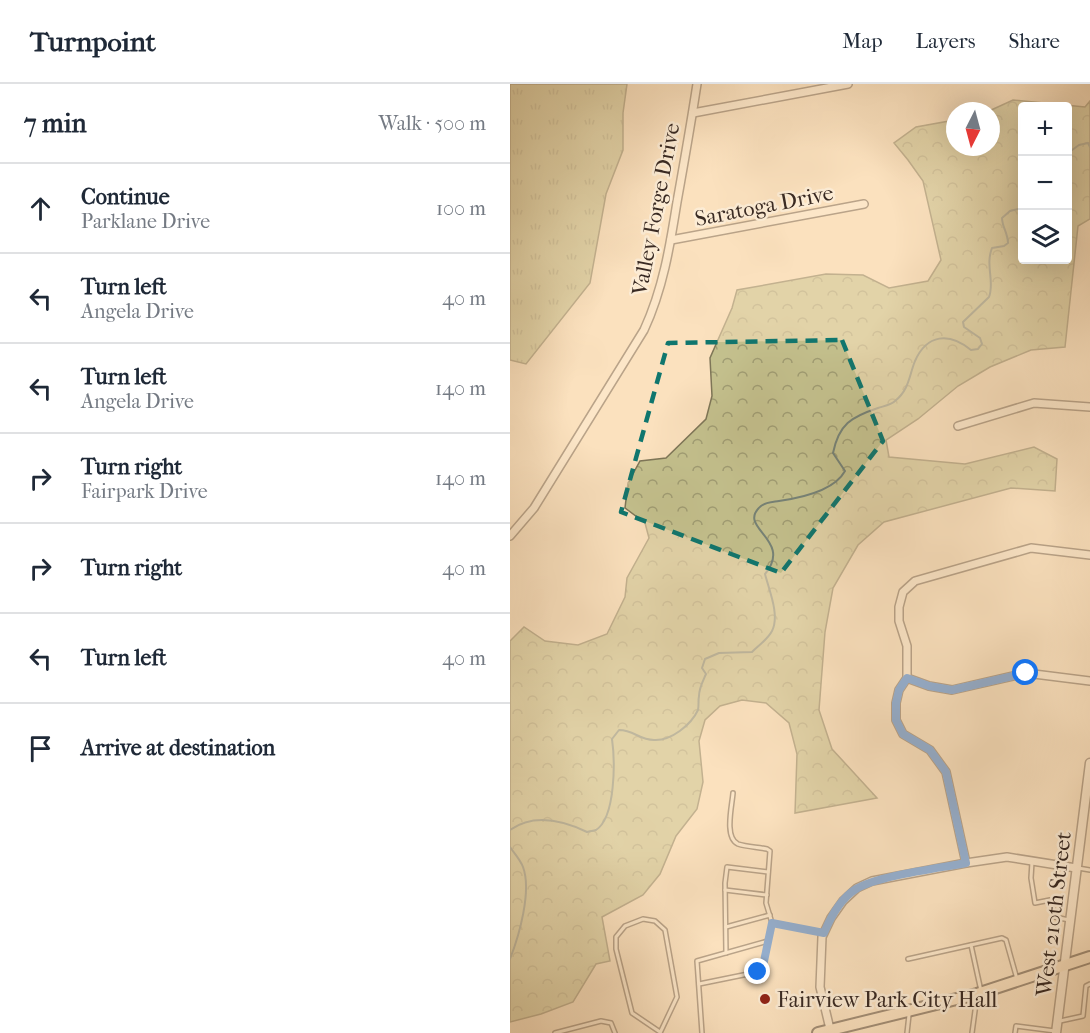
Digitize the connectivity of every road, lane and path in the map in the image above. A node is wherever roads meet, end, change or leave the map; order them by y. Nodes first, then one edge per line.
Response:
1 (697, 84) edge
2 (849, 84) edge
3 (693, 113) junction
4 (864, 204) dead end
5 (671, 240) junction
6 (1090, 407) edge
7 (958, 426) dead end
8 (510, 536) edge
9 (1090, 555) edge
10 (907, 678) junction
11 (1090, 681) edge
12 (1090, 763) edge
13 (733, 793) dead end
14 (1032, 860) junction
15 (966, 863) junction
16 (1076, 868) junction
17 (1090, 870) edge
18 (768, 873) junction
19 (725, 890) junction
20 (767, 895) junction
21 (770, 915) junction
22 (1070, 920) junction
23 (772, 923) junction
24 (726, 927) junction
25 (824, 933) junction
26 (768, 941) junction
27 (970, 945) junction
28 (726, 953) junction
29 (1090, 957) edge
30 (908, 959) dead end
31 (1064, 967) junction
32 (1018, 981) junction
33 (699, 984) junction
34 (1090, 984) edge
35 (979, 993) junction
36 (910, 1010) junction
37 (1058, 1021) junction
38 (830, 1029) junction
39 (660, 1032) edge
40 (1056, 1032) edge
41 (555, 1033) edge
42 (615, 1033) edge
43 (702, 1033) edge
44 (818, 1033) edge
45 (907, 1033) edge
46 (972, 1033) edge
47 (1015, 1033) edge

1 - 3 street
2 - 3 street, Valley Forge Drive
3 - 5 street, Valley Forge Drive
4 - 5 street, Saratoga Drive
5 - 8 street, Valley Forge Drive
6 - 7 street
9 - 10 street
10 - 11 street
10 - 15 street
12 - 16 street, West 210th Street
13 - 18 lane
14 - 15 street
14 - 16 street
14 - 22 lane
15 - 25 street
16 - 17 lane
16 - 22 street, West 210th Street
18 - 19 lane
18 - 20 lane
19 - 20 lane
19 - 24 lane
20 - 21 lane
21 - 23 lane
21 - 24 lane
22 - 31 street, West 210th Street
23 - 25 lane
23 - 26 lane
24 - 28 lane
25 - 38 street
26 - 28 lane
26 - 33 lane
27 - 30 lane
27 - 32 lane
27 - 35 lane
28 - 33 lane
29 - 31 main road
31 - 32 main road
31 - 37 street, West 210th Street
32 - 35 main road
33 - 43 lane
34 - 37 lane
35 - 36 main road
35 - 46 lane
36 - 38 main road
36 - 45 lane
37 - 40 street, West 210th Street
38 - 44 main road
39 - 39 lane
40 - 47 lane
41 - 42 lane

